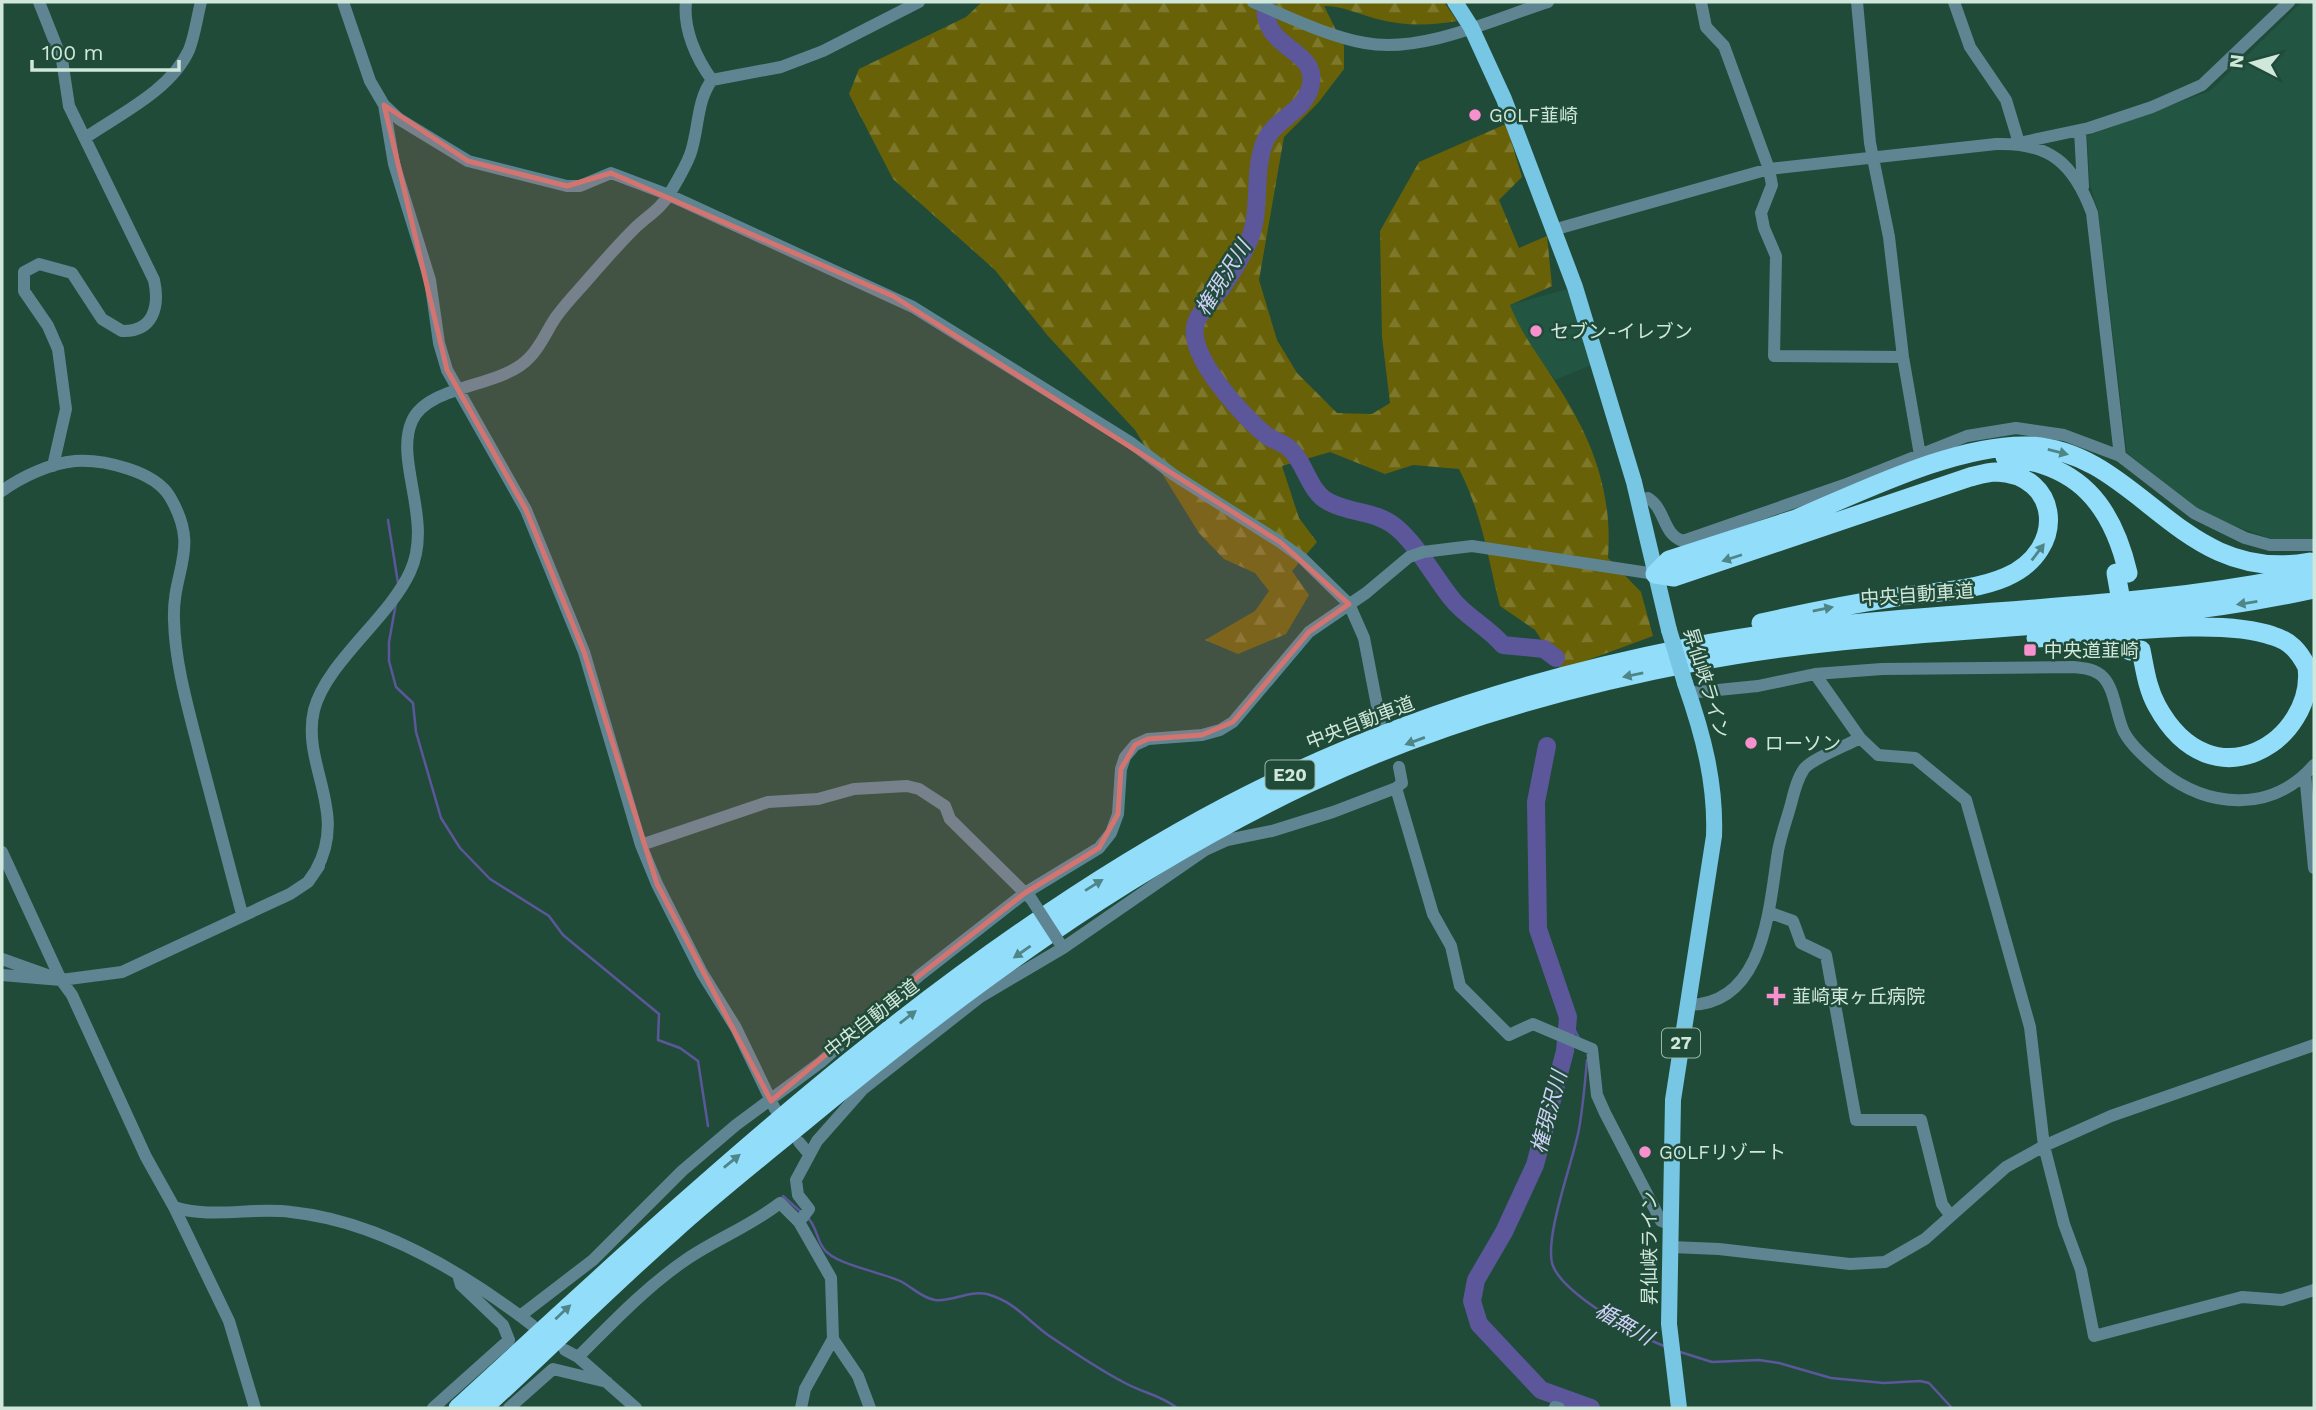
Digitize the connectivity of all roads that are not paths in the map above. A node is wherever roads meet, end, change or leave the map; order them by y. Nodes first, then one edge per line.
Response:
1 (39, 2) edge
2 (201, 2) edge
3 (344, 2) edge
4 (685, 2) edge
5 (919, 2) edge
6 (1253, 2) edge
7 (1455, 2) edge
8 (1548, 2) edge
9 (1701, 2) edge
10 (1857, 2) edge
11 (1954, 2) edge
12 (2289, 2) edge
13 (1471, 27) junction
14 (712, 79) junction
15 (384, 105) junction
16 (2080, 130) junction
17 (85, 138) junction
18 (2019, 143) junction
19 (1873, 156) junction
20 (1769, 169) junction
21 (2083, 187) junction
22 (669, 195) junction
23 (1553, 230) junction
24 (1903, 356) junction
25 (457, 390) junction
26 (1920, 455) junction
27 (2120, 456) junction
28 (53, 466) junction
29 (2, 490) edge
30 (1639, 501) junction
31 (1787, 532) junction
32 (2314, 545) edge
33 (2314, 561) edge
34 (2314, 573) edge
35 (1655, 574) junction
36 (2314, 589) edge
37 (1349, 604) junction
38 (2136, 650) junction
39 (1737, 655) junction
40 (1638, 657) junction
41 (1815, 674) junction
42 (1686, 688) junction
43 (1380, 721) dead end
44 (1860, 738) junction
45 (2303, 740) dead end
46 (1399, 767) dead end
47 (2310, 770) edge
48 (1396, 788) junction
49 (641, 845) junction
50 (2, 852) edge
51 (2314, 868) edge
52 (1027, 895) junction
53 (1771, 912) junction
54 (242, 914) junction
55 (1062, 946) junction
56 (2, 959) edge
57 (2, 975) edge
58 (61, 981) junction
59 (1687, 1005) junction
60 (2314, 1045) edge
61 (773, 1105) junction
62 (799, 1142) dead end
63 (2044, 1146) junction
64 (809, 1154) junction
65 (174, 1207) junction
66 (1950, 1215) junction
67 (799, 1222) junction
68 (1670, 1224) junction
69 (1671, 1247) junction
70 (457, 1274) junction
71 (2314, 1290) edge
72 (520, 1316) junction
73 (531, 1325) dead end
74 (833, 1339) junction
75 (565, 1350) dead end
76 (578, 1357) junction
77 (607, 1382) junction
78 (255, 1408) edge
79 (433, 1408) edge
80 (458, 1408) edge
81 (483, 1408) edge
82 (509, 1408) edge
83 (636, 1408) edge
84 (801, 1408) edge
85 (870, 1408) edge
86 (1679, 1408) edge

1 - 17 street
2 - 17 street
3 - 15 street
4 - 14 street
5 - 14 street
6 - 13 street
7 - 13 main road, 昇仙峡ライン / 27
8 - 13 street
9 - 20 street
10 - 19 street
11 - 18 street
12 - 16 street
13 - 23 main road, 昇仙峡ライン / 27
14 - 22 street
15 - 22 street
15 - 25 street
16 - 18 street
16 - 21 street
17 - 28 street
18 - 19 street
18 - 21 street
19 - 20 street
19 - 24 street
20 - 23 street
20 - 24 street
21 - 27 street
22 - 25 street
22 - 37 street
23 - 30 main road, 昇仙峡ライン / 27
24 - 26 street
25 - 49 street
25 - 54 street
26 - 27 street
26 - 30 street
27 - 32 street
28 - 29 street
28 - 54 street
30 - 35 main road, 昇仙峡ライン / 27
31 -> 33 highway
31 - 35 highway
31 - 38 highway, bridge
40 -> 31 highway
34 - 40 highway, 中央自動車道 / E20
35 - 37 street
35 - 42 main road, 昇仙峡ライン / 27, bridge
36 -> 39 highway, 中央自動車道 / E20
37 - 43 street
37 - 52 street
38 - 39 highway
38 - 45 highway
39 -> 81 highway, 中央自動車道 / E20
80 -> 40 highway, 中央自動車道 / E20
41 - 42 street
41 - 44 street
41 - 47 street
42 - 59 main road, 昇仙峡ライン / 27
44 - 53 street
44 - 63 street
46 - 48 street
47 - 51 street
48 - 55 street
48 - 68 street
49 - 52 street
49 - 61 street
50 - 58 street
52 - 55 street, bridge
52 - 61 street
53 - 59 street
53 - 66 street
54 - 58 street
55 - 64 street
56 - 58 street
57 - 58 street
58 - 65 street
59 - 68 main road, 昇仙峡ライン / 27
60 - 63 street
61 - 72 street
62 - 64 street
63 - 66 street
63 - 71 street
64 - 67 street
65 - 70 street
65 - 78 street
66 - 69 street
67 - 74 street
67 - 76 street
68 - 69 main road, 昇仙峡ライン / 27
69 - 86 main road, 昇仙峡ライン / 27
70 - 72 street
70 - 79 street
72 - 73 street
74 - 84 street
74 - 85 street
75 - 76 street
76 - 77 street
77 - 82 street
77 - 83 street

